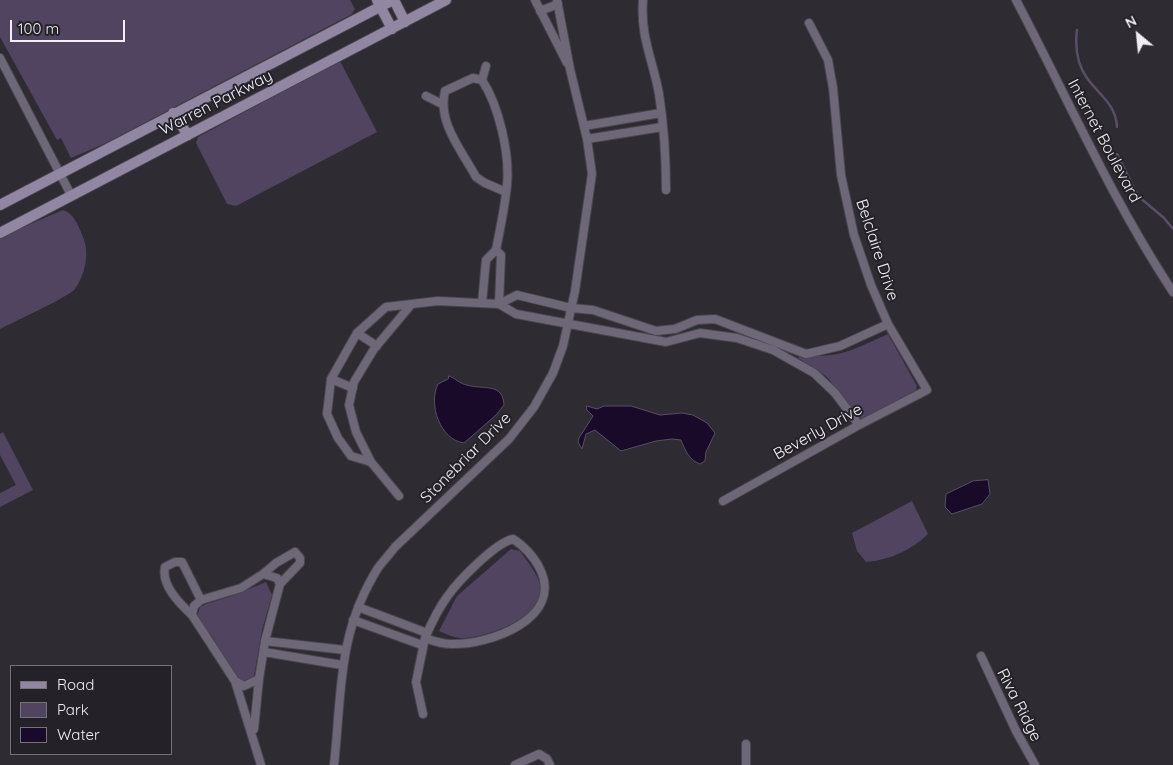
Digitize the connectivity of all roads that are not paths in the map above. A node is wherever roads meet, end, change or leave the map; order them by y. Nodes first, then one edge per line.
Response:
1 (394, 0) edge
2 (446, 0) edge
3 (534, 0) edge
4 (643, 0) edge
5 (1016, 0) edge
6 (558, 2) edge
7 (379, 3) edge
8 (540, 11) junction
9 (405, 22) junction
10 (809, 24) dead end
11 (392, 29) junction
12 (0, 58) edge
13 (486, 66) dead end
14 (570, 69) junction
15 (482, 80) junction
16 (426, 96) dead end
17 (442, 104) junction
18 (174, 114) junction
19 (661, 114) junction
20 (584, 126) junction
21 (662, 127) junction
22 (188, 135) junction
23 (587, 140) junction
24 (60, 174) junction
25 (666, 190) dead end
26 (506, 192) junction
27 (71, 195) junction
28 (0, 205) edge
29 (0, 233) edge
30 (496, 250) junction
31 (1173, 292) edge
32 (482, 303) junction
33 (499, 304) junction
34 (410, 306) junction
35 (571, 308) junction
36 (567, 324) junction
37 (888, 324) junction
38 (357, 333) junction
39 (377, 346) junction
40 (331, 379) junction
41 (353, 388) junction
42 (927, 390) joint
43 (859, 425) junction
44 (371, 462) junction
45 (399, 496) dead end
46 (723, 501) dead end
47 (263, 574) junction
48 (280, 584) junction
49 (201, 600) junction
50 (358, 607) junction
51 (192, 615) junction
52 (353, 620) junction
53 (425, 638) junction
54 (265, 641) junction
55 (345, 650) junction
56 (264, 652) junction
57 (981, 656) dead end
58 (342, 665) junction
59 (259, 679) junction
60 (235, 681) junction
61 (423, 714) dead end
62 (253, 734) junction
63 (746, 744) dead end
64 (261, 765) edge
65 (334, 765) edge
66 (515, 765) edge
67 (550, 765) edge
68 (746, 765) edge
69 (1035, 765) edge

1 - 7 main road, Warren Parkway
1 - 9 main road
2 - 9 main road, Warren Parkway
3 - 8 street, Stonebriar Drive
4 - 19 street
5 - 31 street, Internet Boulevard
6 - 8 street
6 - 14 street, Stonebriar Drive
7 - 11 main road
7 - 18 main road, Warren Parkway
8 - 14 street, Stonebriar Drive
9 - 11 main road, Warren Parkway
10 - 37 street, Belclaire Drive
11 - 22 main road, Warren Parkway
12 - 24 street
13 - 15 street
14 - 20 street, Stonebriar Drive
15 - 17 street
15 - 26 street
16 - 17 street
17 - 26 street
18 - 22 main road
18 - 24 main road, Warren Parkway
19 - 20 street
19 - 21 street
20 - 23 street, Stonebriar Drive
21 - 23 street
21 - 25 street
22 - 27 main road, Warren Parkway
23 - 35 street, Stonebriar Drive
24 - 27 street
24 - 28 main road, Warren Parkway
26 - 30 street
27 - 29 main road, Warren Parkway
30 - 32 street
30 - 33 street
32 - 33 street
32 - 34 street
33 - 35 street
33 - 36 street
34 - 38 street
34 - 39 street
35 - 36 street, Stonebriar Drive
35 - 37 street
36 - 43 street
36 - 50 street, Stonebriar Drive
37 - 42 street, Belclaire Drive
38 - 39 street
38 - 40 street
39 - 41 street
40 - 41 street
40 - 44 street
41 - 44 street
42 - 43 street, Beverly Drive
43 - 46 street, Beverly Drive
44 - 45 street
47 - 48 street
47 - 48 street
47 - 49 street
48 - 54 street
49 - 51 street
49 - 51 street
50 - 52 street, Stonebriar Drive
50 - 53 street
51 - 60 street
52 - 53 street
52 - 55 street, Stonebriar Drive
53 - 53 street
53 - 61 street
54 - 55 street
54 - 56 street
55 - 58 street, Stonebriar Drive
56 - 58 street
56 - 59 street
57 - 69 street, Riva Ridge
58 - 65 street, Stonebriar Drive
59 - 60 street
59 - 62 street
60 - 62 street
62 - 64 street
63 - 68 street
66 - 67 street

